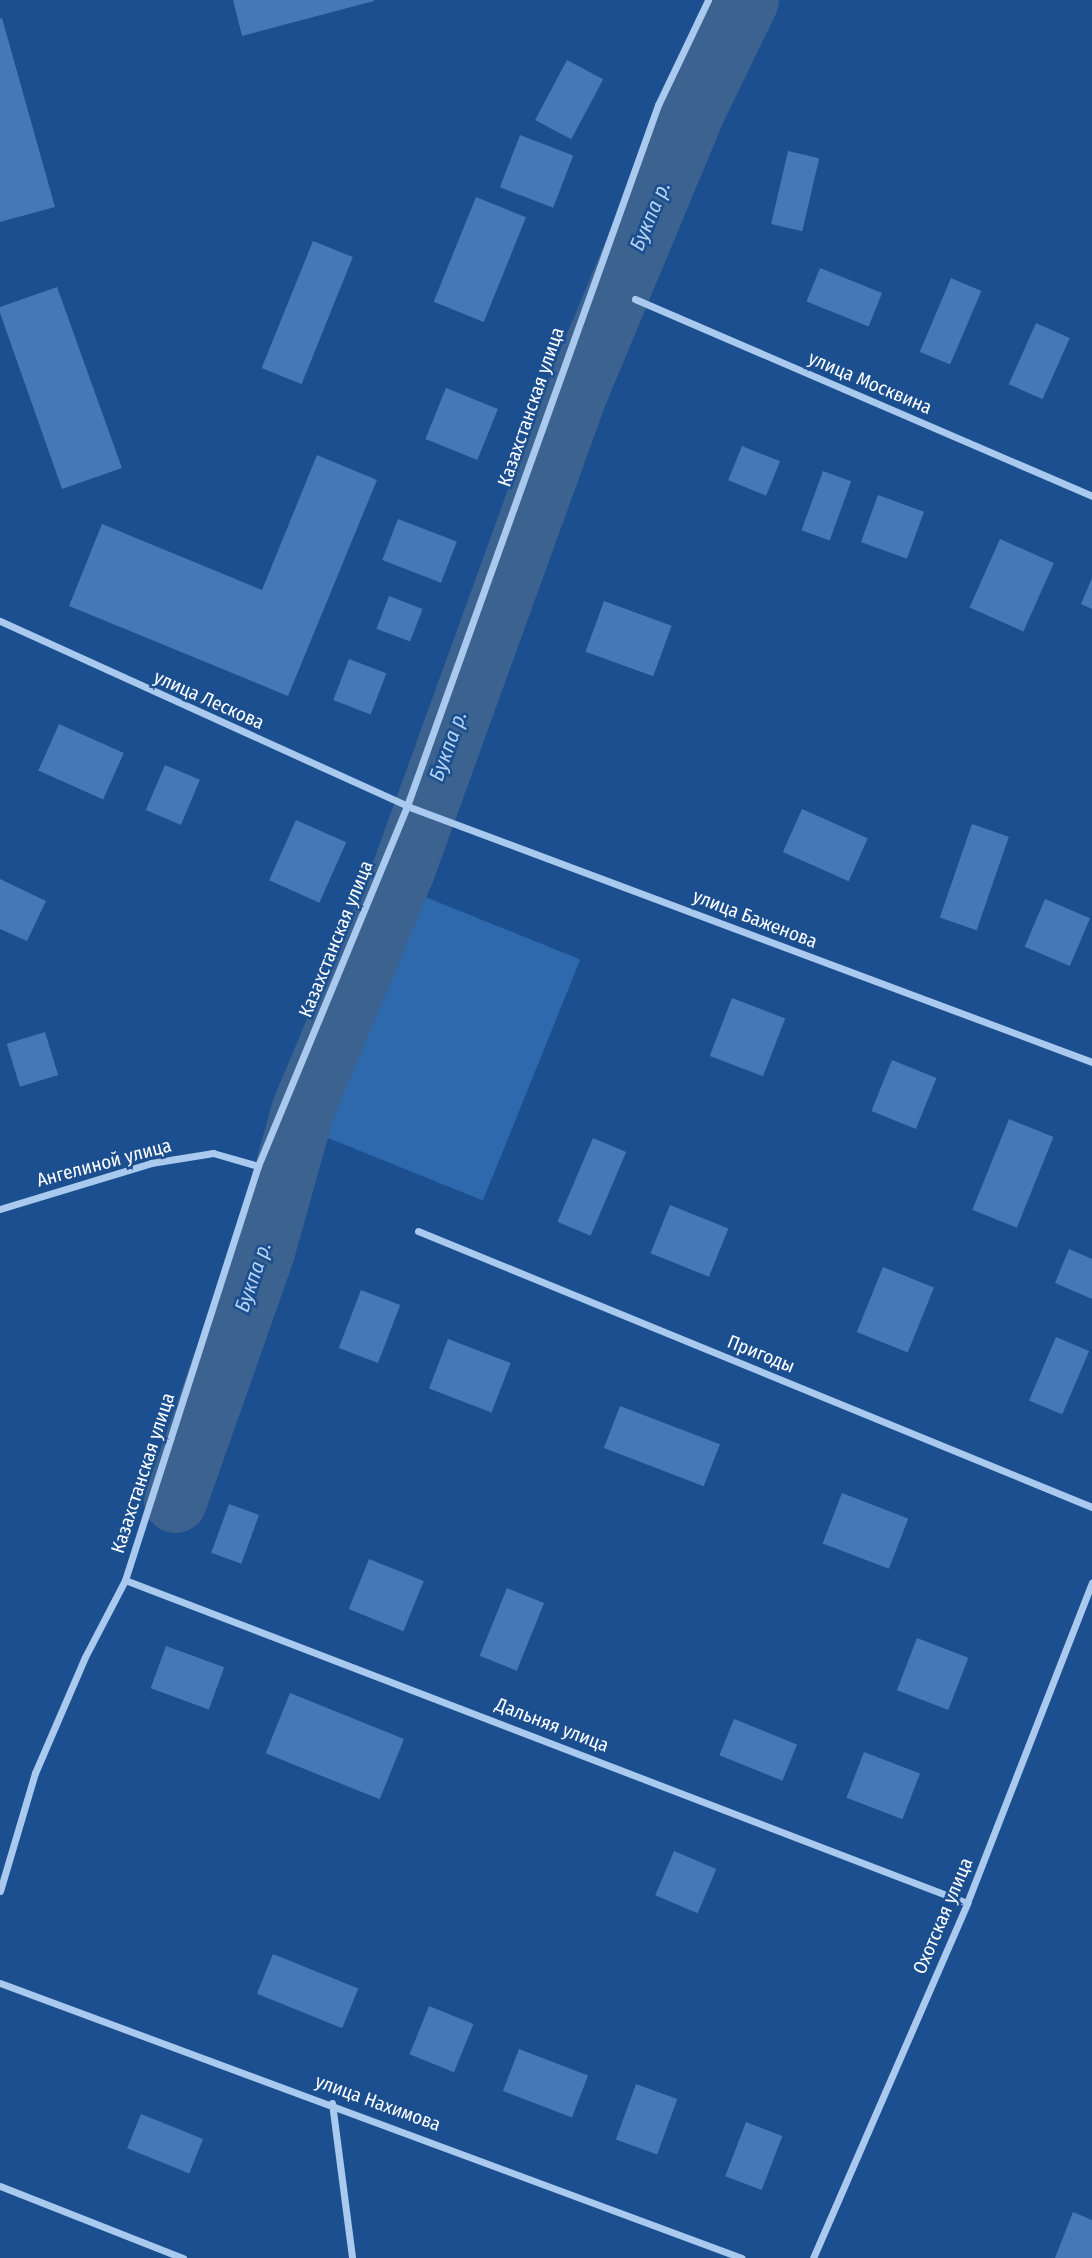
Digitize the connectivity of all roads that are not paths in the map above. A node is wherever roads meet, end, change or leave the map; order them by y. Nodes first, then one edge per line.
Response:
1 (708, 0) edge
2 (635, 299) dead end
3 (1092, 496) edge
4 (0, 621) edge
5 (407, 806) junction
6 (1092, 1062) edge
7 (258, 1166) junction
8 (0, 1209) edge
9 (418, 1231) dead end
10 (1092, 1507) edge
11 (125, 1580) junction
12 (1092, 1582) edge
13 (0, 1891) edge
14 (967, 1903) junction
15 (0, 1983) edge
16 (331, 2103) junction
17 (0, 2186) edge
18 (183, 2258) edge
19 (352, 2258) edge
20 (742, 2258) edge
21 (813, 2258) edge

1 - 5 street, Казахстанская улица
2 - 3 street, улица Москвина
4 - 5 street, улица Лескова
5 - 6 street, улица Баженова
5 - 7 street, Казахстанская улица
7 - 8 street, Ангелиной улица
7 - 11 street, Казахстанская улица
9 - 10 street, Пригоды
11 - 13 street, Казахстанская улица
11 - 14 street, Дальняя улица
12 - 14 street, Охотская улица
14 - 21 street, Охотская улица
15 - 16 street, улица Нахимова
16 - 19 street
16 - 20 street, улица Нахимова
17 - 18 street

